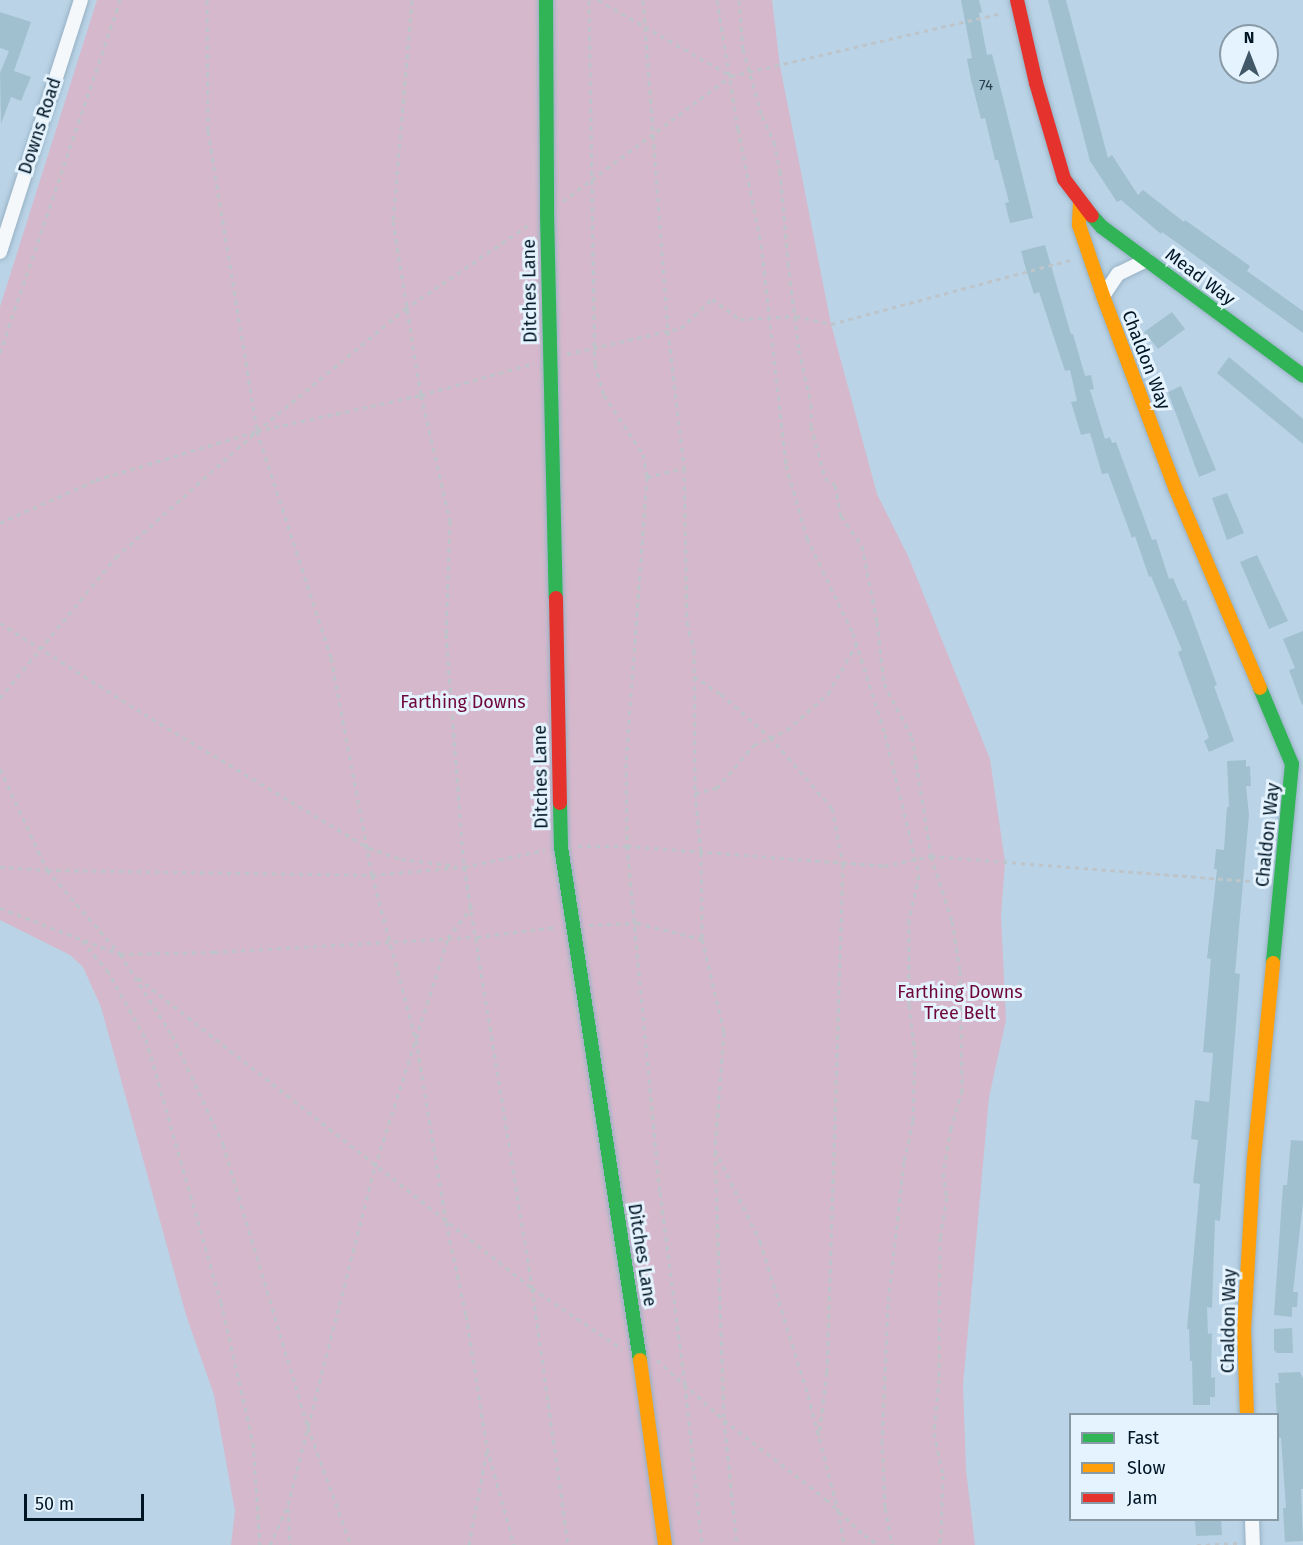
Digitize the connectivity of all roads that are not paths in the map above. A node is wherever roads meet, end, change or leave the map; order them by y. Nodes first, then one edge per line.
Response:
1 (81, 0) edge
2 (546, 0) edge
3 (1018, 4) edge
4 (1080, 203) junction
5 (0, 252) edge
6 (1147, 260) junction
7 (1103, 296) junction
8 (1303, 376) edge
9 (1247, 1413) edge
10 (1252, 1521) edge
11 (1253, 1544) edge
12 (665, 1545) edge

1 - 5 street, Downs Road
2 - 12 street, Ditches Lane
3 - 4 street, Chaldon Way
4 - 6 street, Mead Way
4 - 7 street, Chaldon Way
6 - 7 street, Chaldon Way
6 - 8 street, Mead Way
7 - 9 street, Chaldon Way
10 - 11 street

